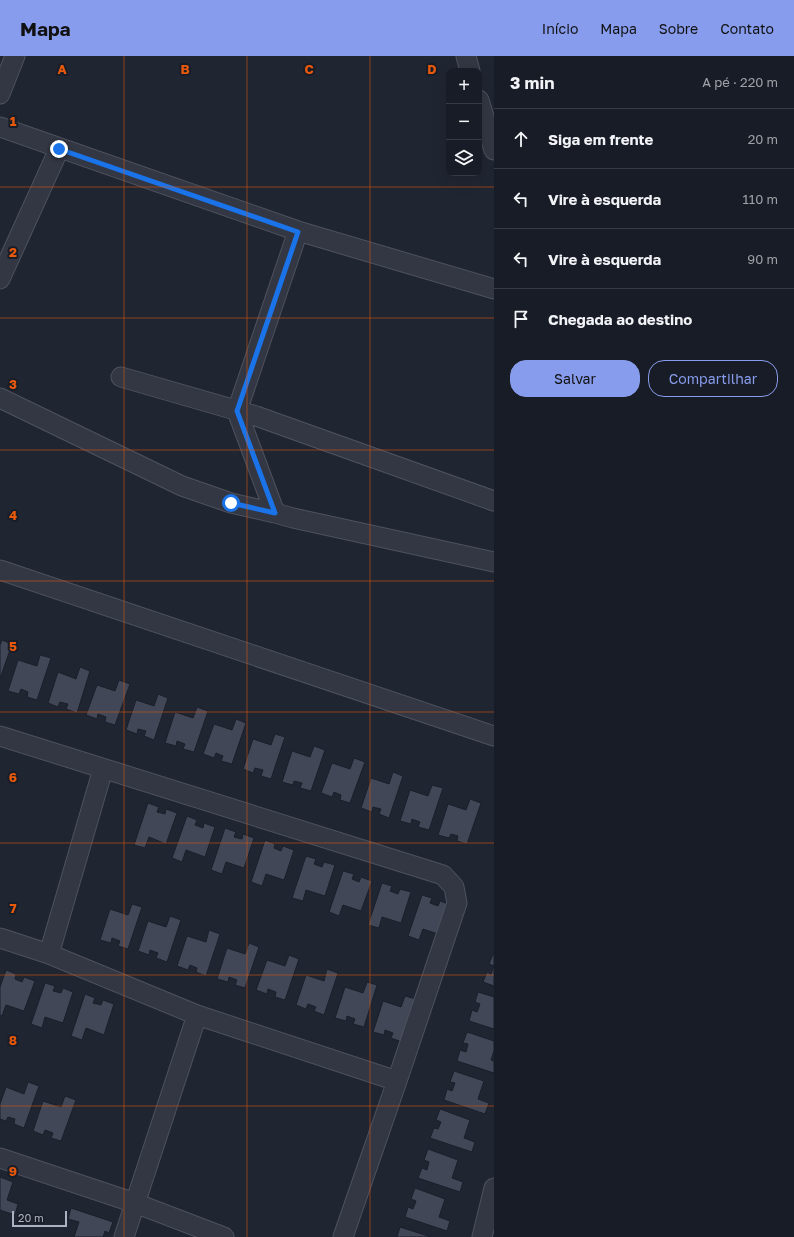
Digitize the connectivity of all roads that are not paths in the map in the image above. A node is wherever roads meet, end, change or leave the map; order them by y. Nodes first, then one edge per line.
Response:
1 (15, 56) edge
2 (466, 56) edge
3 (469, 68) edge
4 (0, 94) edge
5 (480, 104) edge
6 (0, 127) edge
7 (59, 149) junction
8 (494, 150) edge
9 (298, 232) junction
10 (0, 279) edge
11 (494, 289) edge
12 (121, 377) dead end
13 (1, 401) edge
14 (237, 411) junction
15 (494, 502) edge
16 (275, 513) junction
17 (494, 562) edge
18 (0, 570) edge
19 (0, 736) edge
20 (494, 736) edge
21 (103, 769) junction
22 (0, 938) edge
23 (49, 954) junction
24 (197, 1015) junction
25 (397, 1081) junction
26 (0, 1158) edge
27 (493, 1192) edge
28 (136, 1203) junction
29 (124, 1237) edge
30 (224, 1237) edge
31 (342, 1237) edge
32 (482, 1237) edge

1 - 4 street
2 - 3 street
5 - 8 street
6 - 7 street
7 - 9 street
7 - 10 street
9 - 11 street
9 - 14 street
12 - 14 street
13 - 16 street
14 - 15 street
14 - 16 street
16 - 17 street
18 - 20 street
19 - 21 street
21 - 23 street
21 - 25 street
22 - 23 street
23 - 24 street
24 - 25 street
24 - 28 street
25 - 31 street
26 - 28 street
27 - 32 street
28 - 29 street
28 - 30 street

